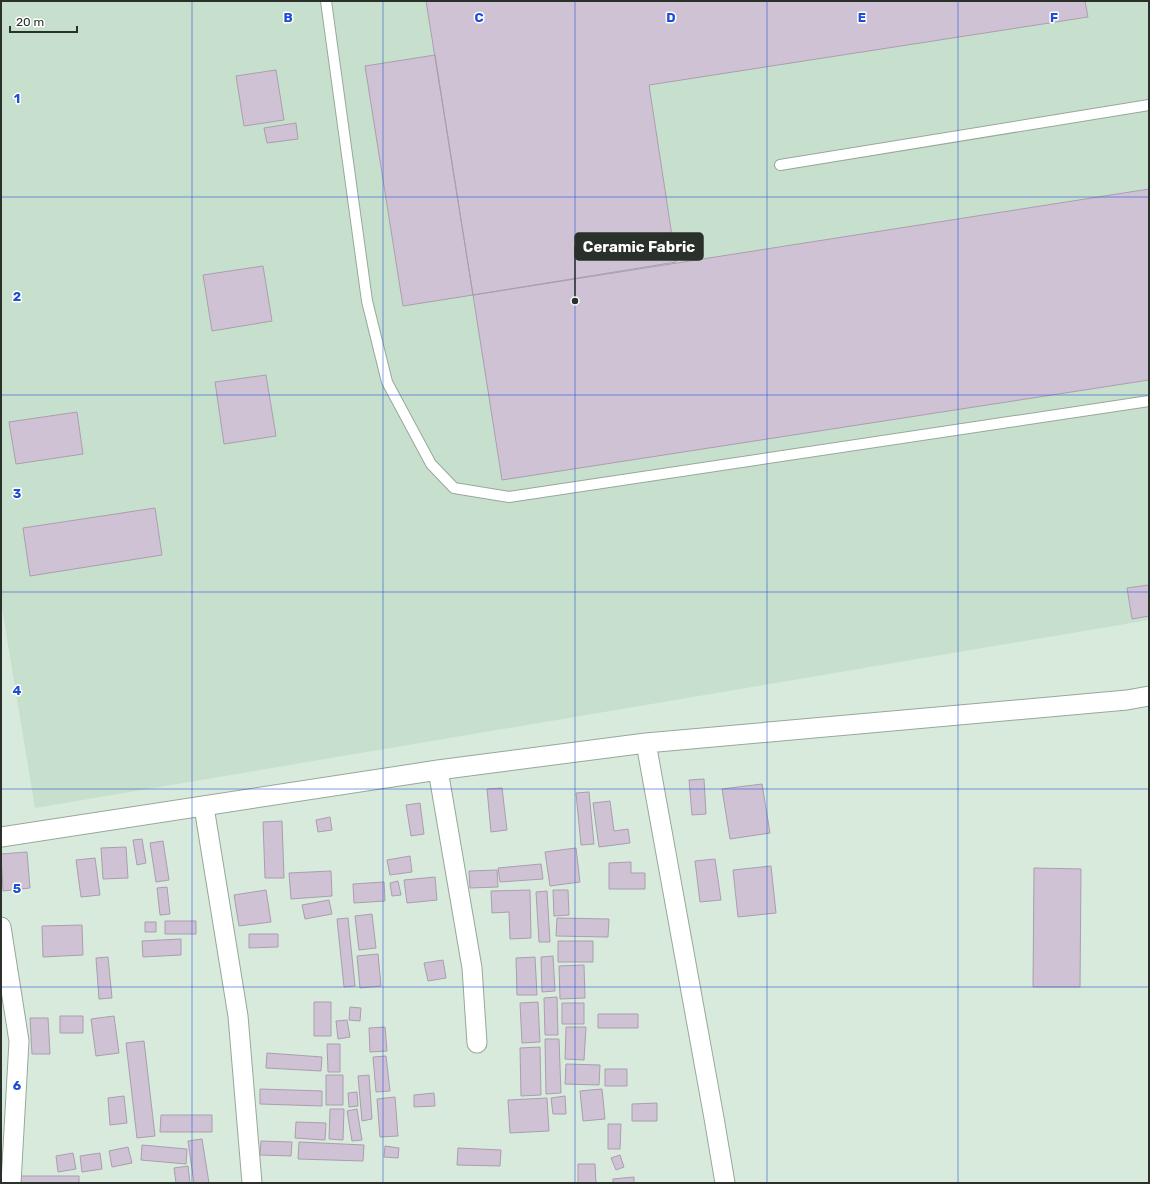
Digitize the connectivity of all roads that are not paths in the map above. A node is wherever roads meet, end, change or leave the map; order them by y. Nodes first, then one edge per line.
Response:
1 (326, 1) edge
2 (1149, 105) edge
3 (780, 165) dead end
4 (1149, 401) edge
5 (1149, 696) edge
6 (646, 743) junction
7 (438, 770) junction
8 (204, 807) junction
9 (1, 837) edge
10 (1, 927) edge
11 (477, 1043) dead end
12 (11, 1183) edge
13 (252, 1183) edge
14 (725, 1183) edge

1 - 4 lane
2 - 3 lane
5 - 6 street
6 - 7 street
6 - 14 street
7 - 8 street
7 - 11 street
8 - 9 street
8 - 13 street
10 - 12 street

